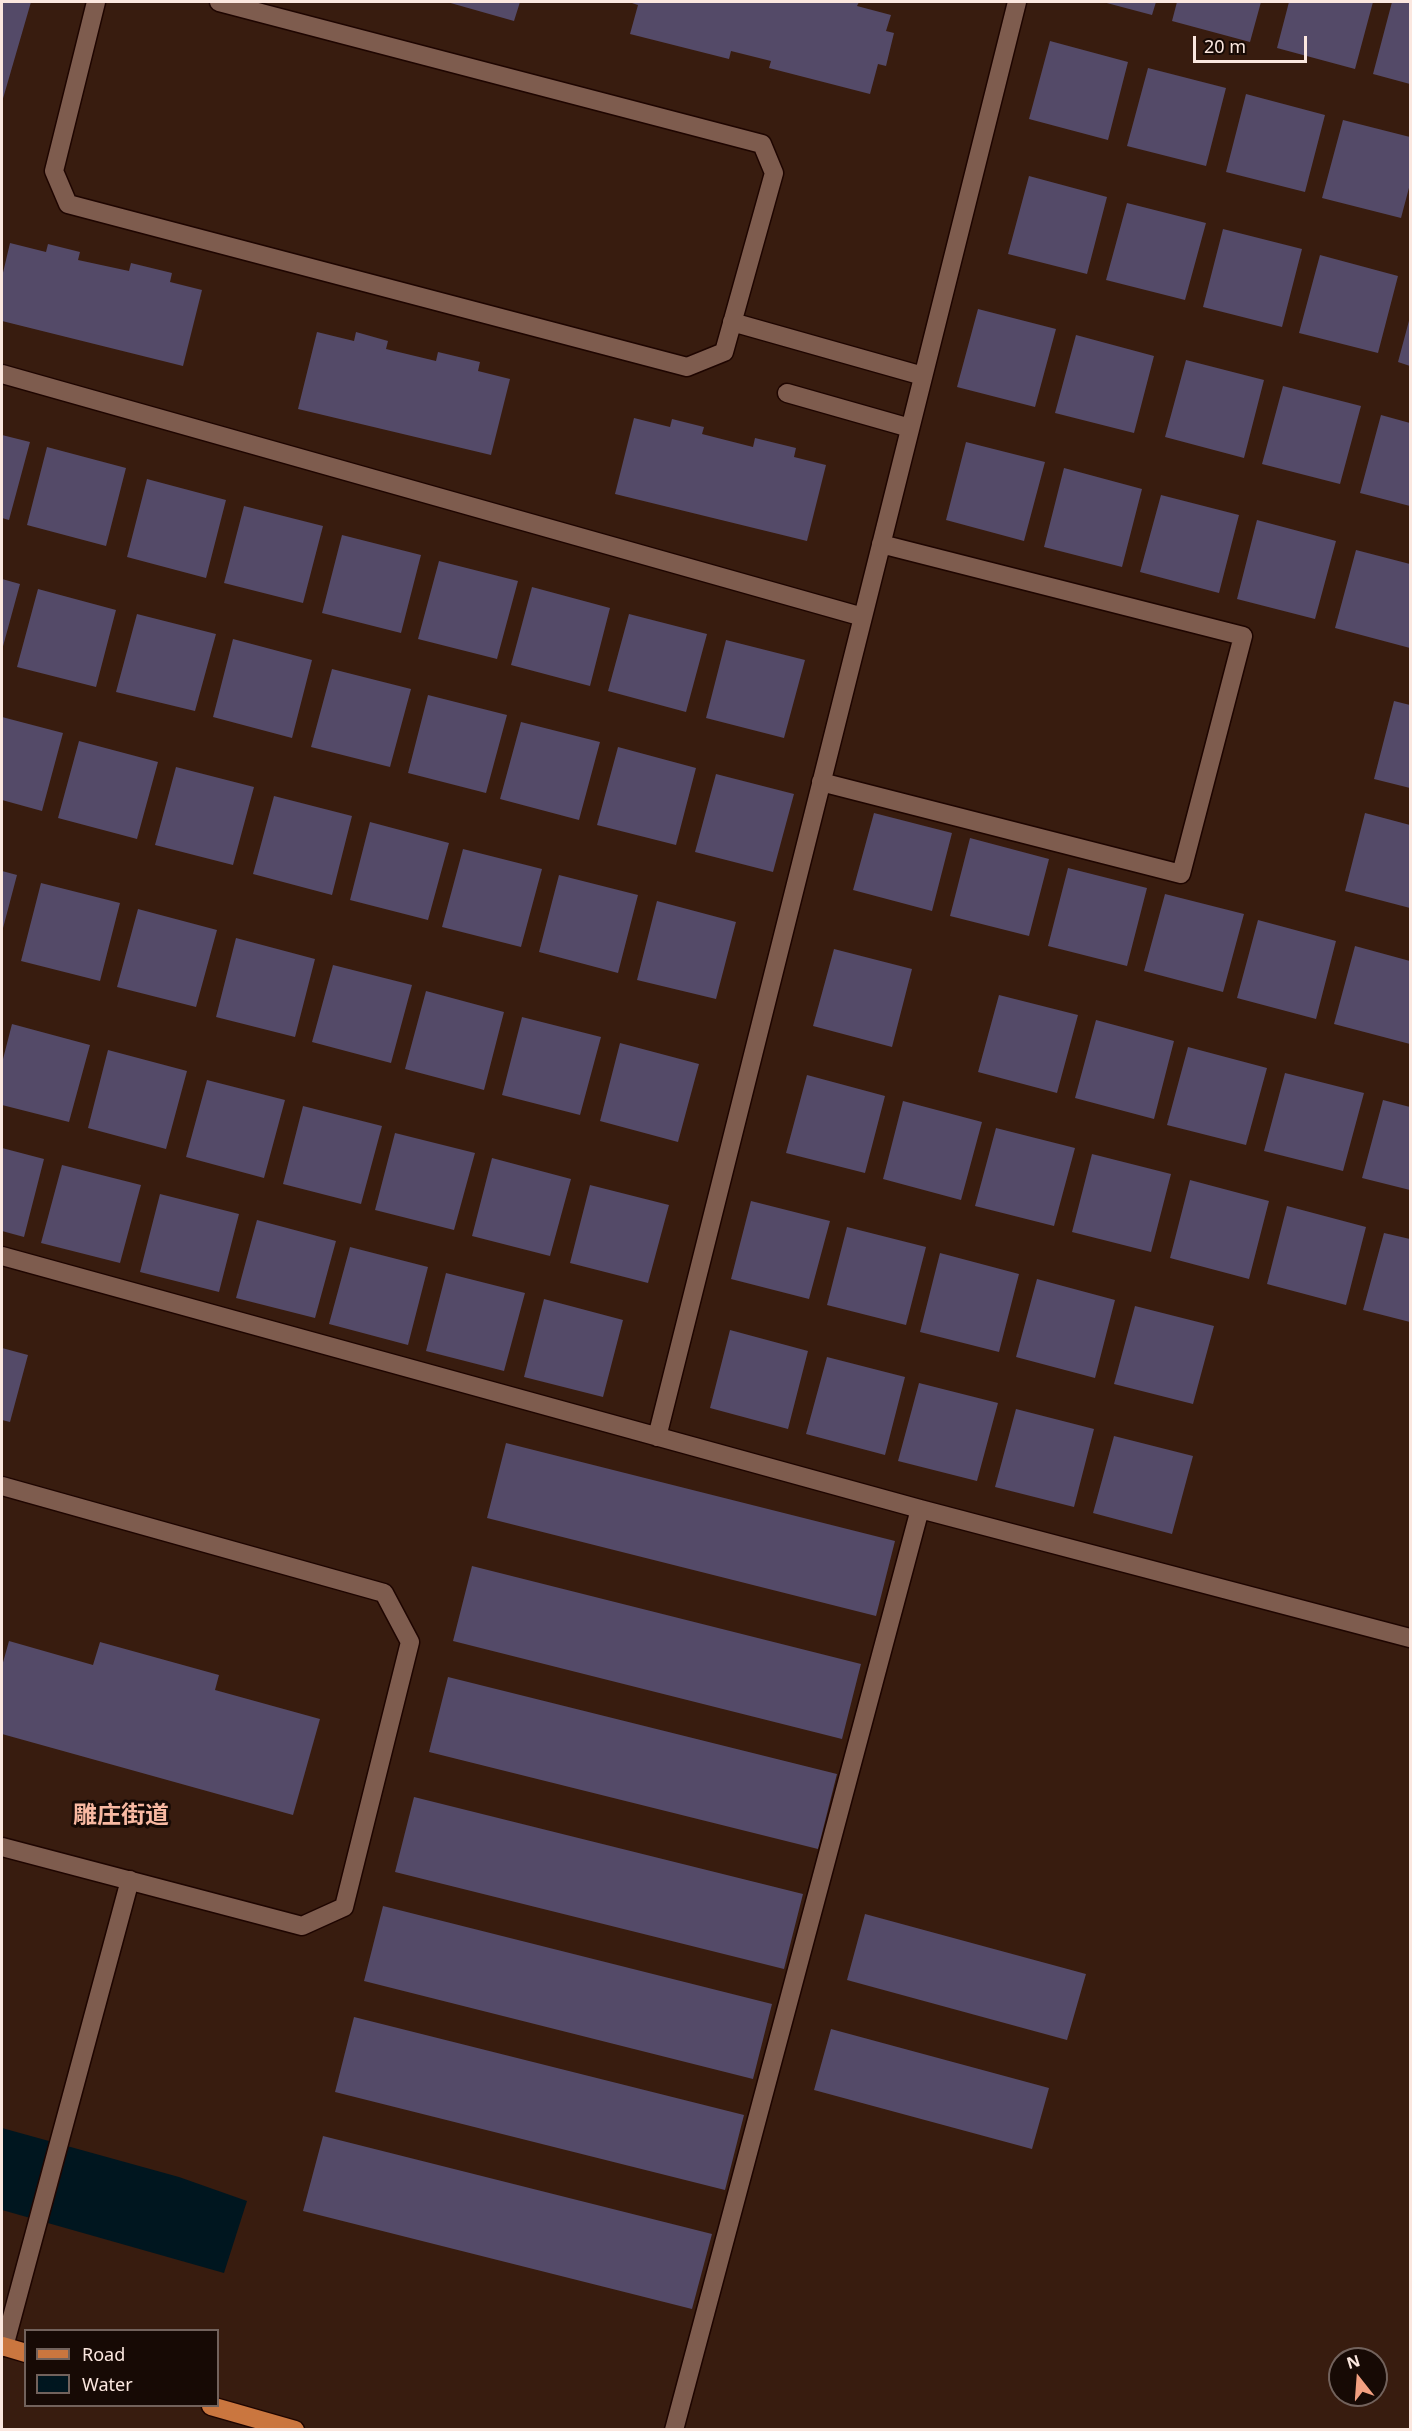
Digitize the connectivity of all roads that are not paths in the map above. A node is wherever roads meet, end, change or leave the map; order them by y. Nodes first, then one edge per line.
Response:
1 (96, 2) edge
2 (219, 2) edge
3 (1017, 2) edge
4 (732, 322) junction
5 (2, 374) edge
6 (923, 376) junction
7 (787, 393) dead end
8 (910, 428) junction
9 (881, 544) junction
10 (862, 616) junction
11 (821, 782) junction
12 (2, 1256) edge
13 (657, 1437) junction
14 (2, 1486) edge
15 (920, 1509) junction
16 (1410, 1638) edge
17 (2, 1847) edge
18 (130, 1880) junction
19 (3, 2347) edge
20 (24, 2352) edge
21 (214, 2407) edge
22 (295, 2430) edge
23 (674, 2430) edge

1 - 4 street
2 - 4 street
3 - 6 street
4 - 6 street
5 - 10 street
6 - 8 street
7 - 8 street
8 - 9 street
9 - 10 street
9 - 11 street
10 - 11 street
11 - 13 street
12 - 13 street
13 - 15 street
14 - 18 street
15 - 16 street
15 - 23 street
17 - 18 street
18 - 19 street
19 - 20 main road
21 - 22 main road

